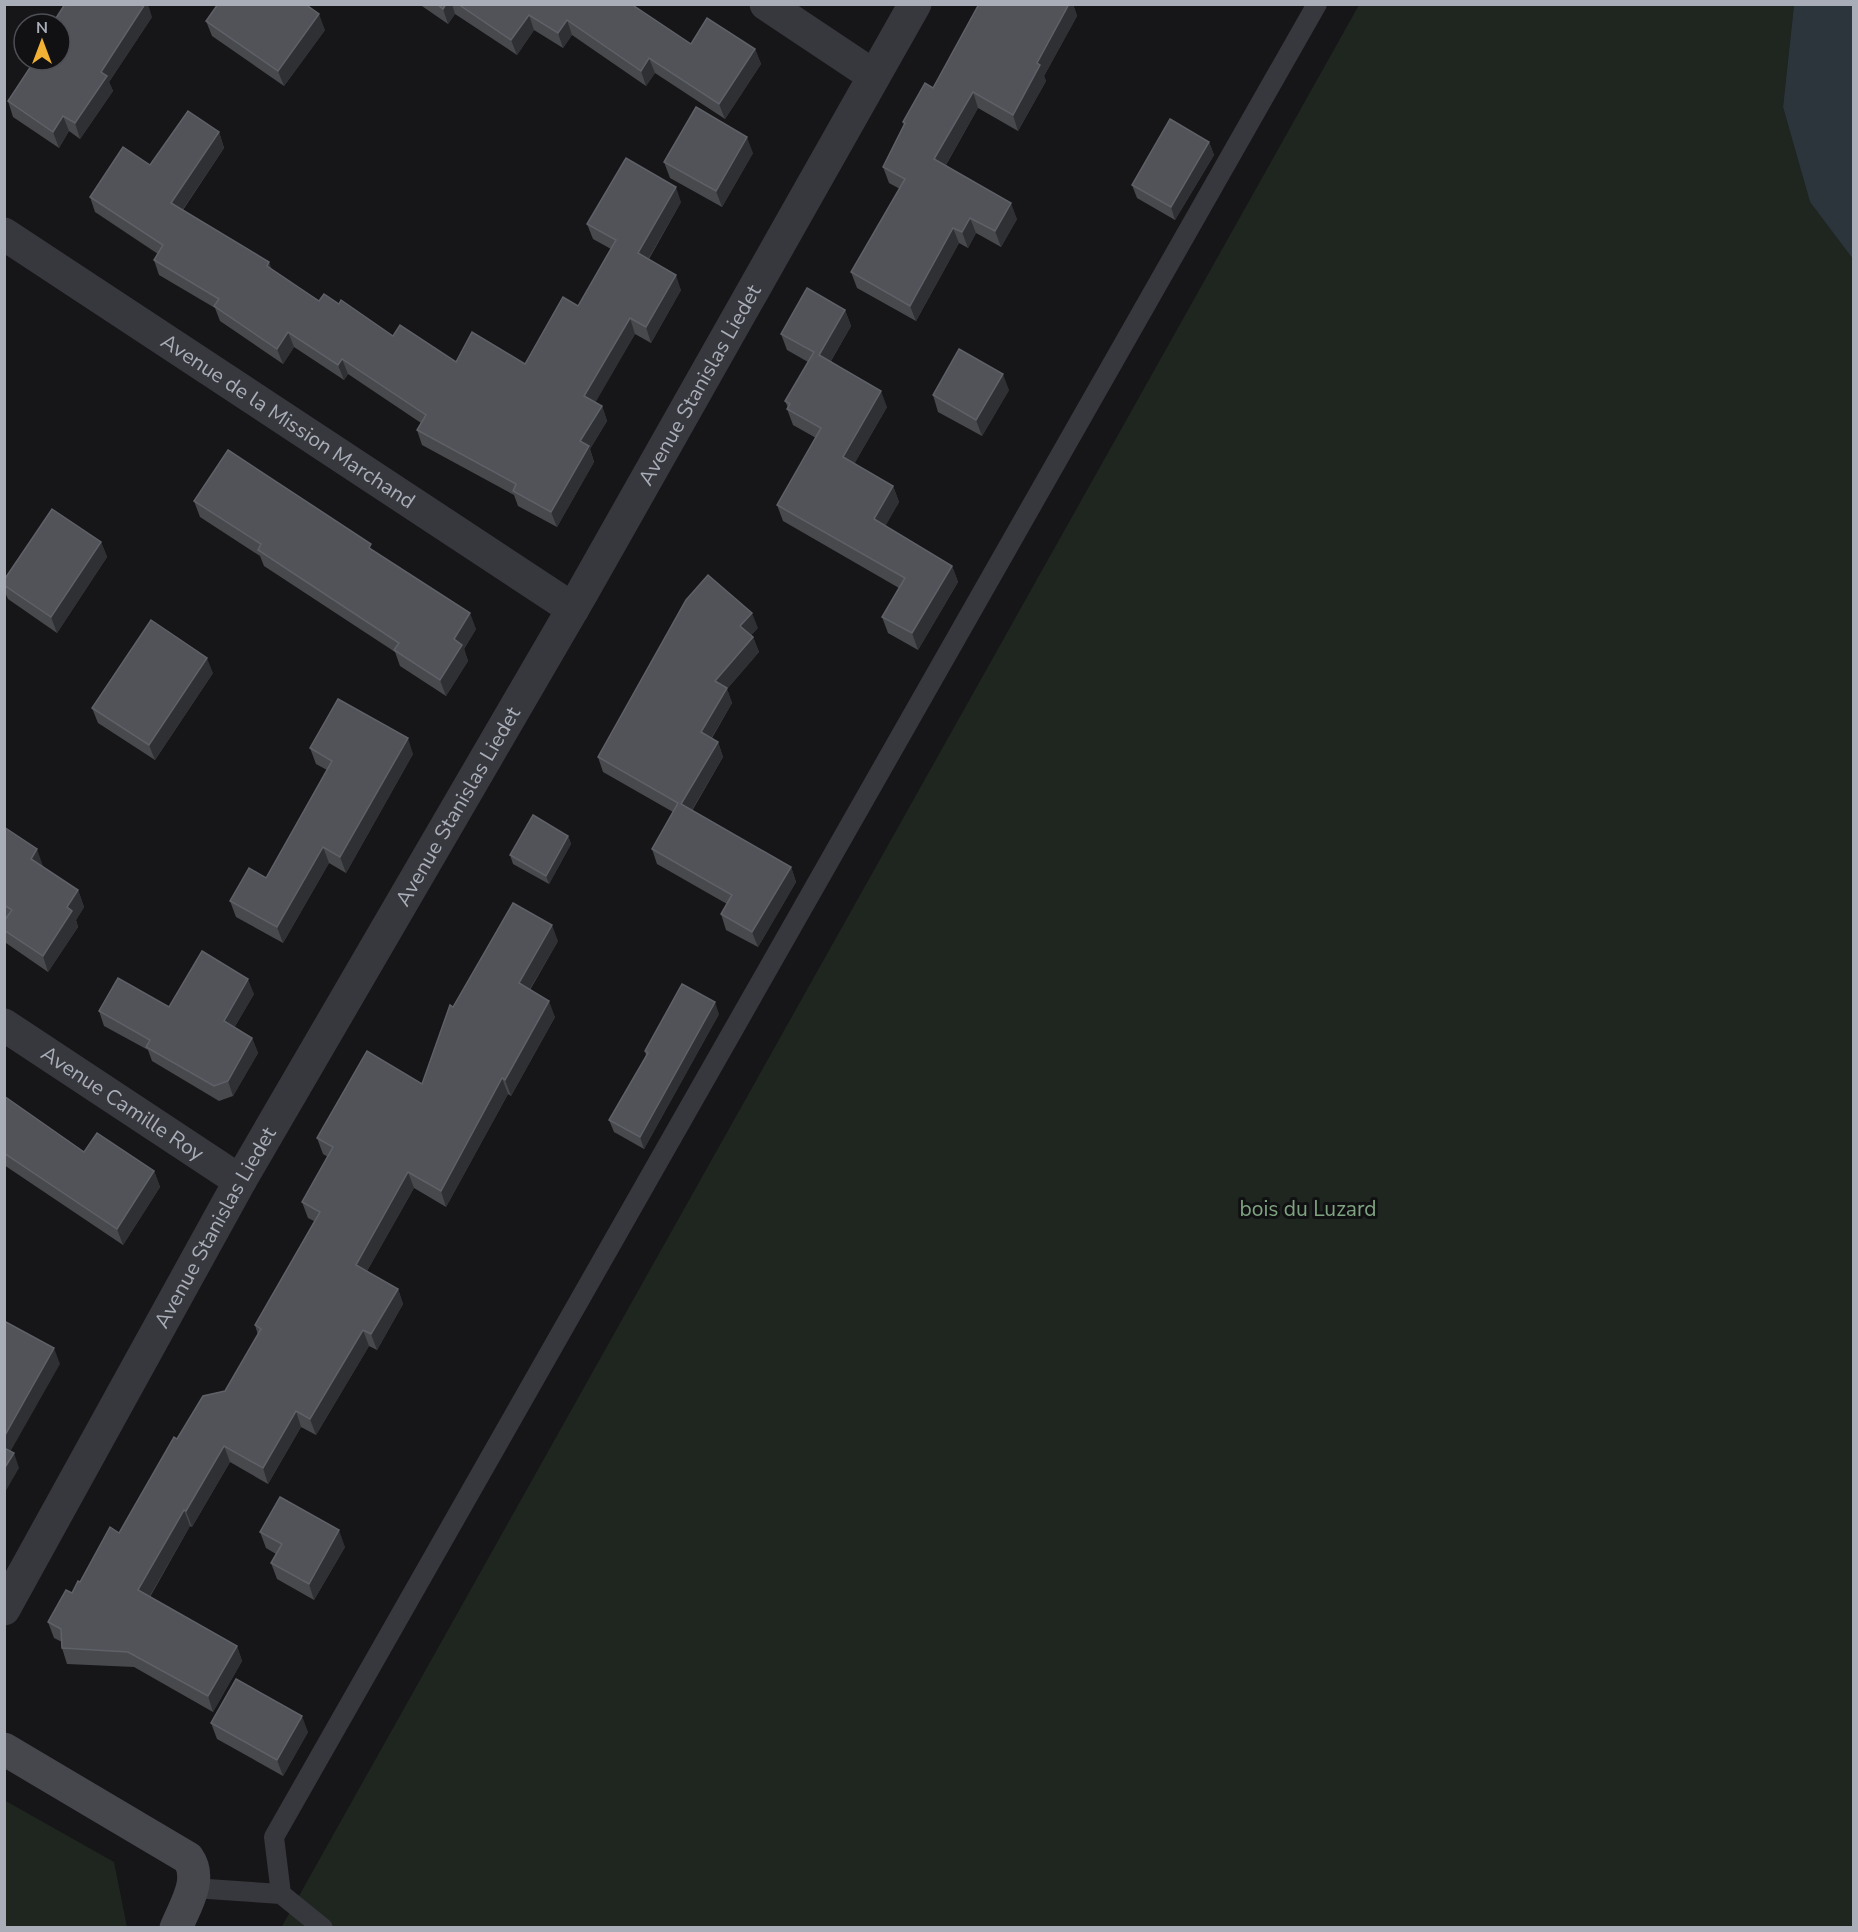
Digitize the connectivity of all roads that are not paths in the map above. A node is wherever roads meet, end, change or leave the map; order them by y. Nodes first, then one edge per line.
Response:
1 (766, 4) edge
2 (915, 4) edge
3 (1317, 4) edge
4 (874, 76) junction
5 (4, 234) edge
6 (573, 609) junction
7 (4, 1025) edge
8 (240, 1181) junction
9 (4, 1609) edge
10 (4, 1749) edge
11 (193, 1888) junction
12 (281, 1894) junction
13 (176, 1928) edge
14 (323, 1928) edge

1 - 4 street
2 - 4 street, Avenue Stanislas Liedet
3 - 12 lane
4 - 6 street, Avenue Stanislas Liedet
5 - 6 street, Avenue de la Mission Marchand
6 - 8 street, Avenue Stanislas Liedet
7 - 8 street, Avenue Camille Roy
8 - 9 street, Avenue Stanislas Liedet
10 - 11 street
11 - 12 lane
11 - 13 street
12 - 14 lane

